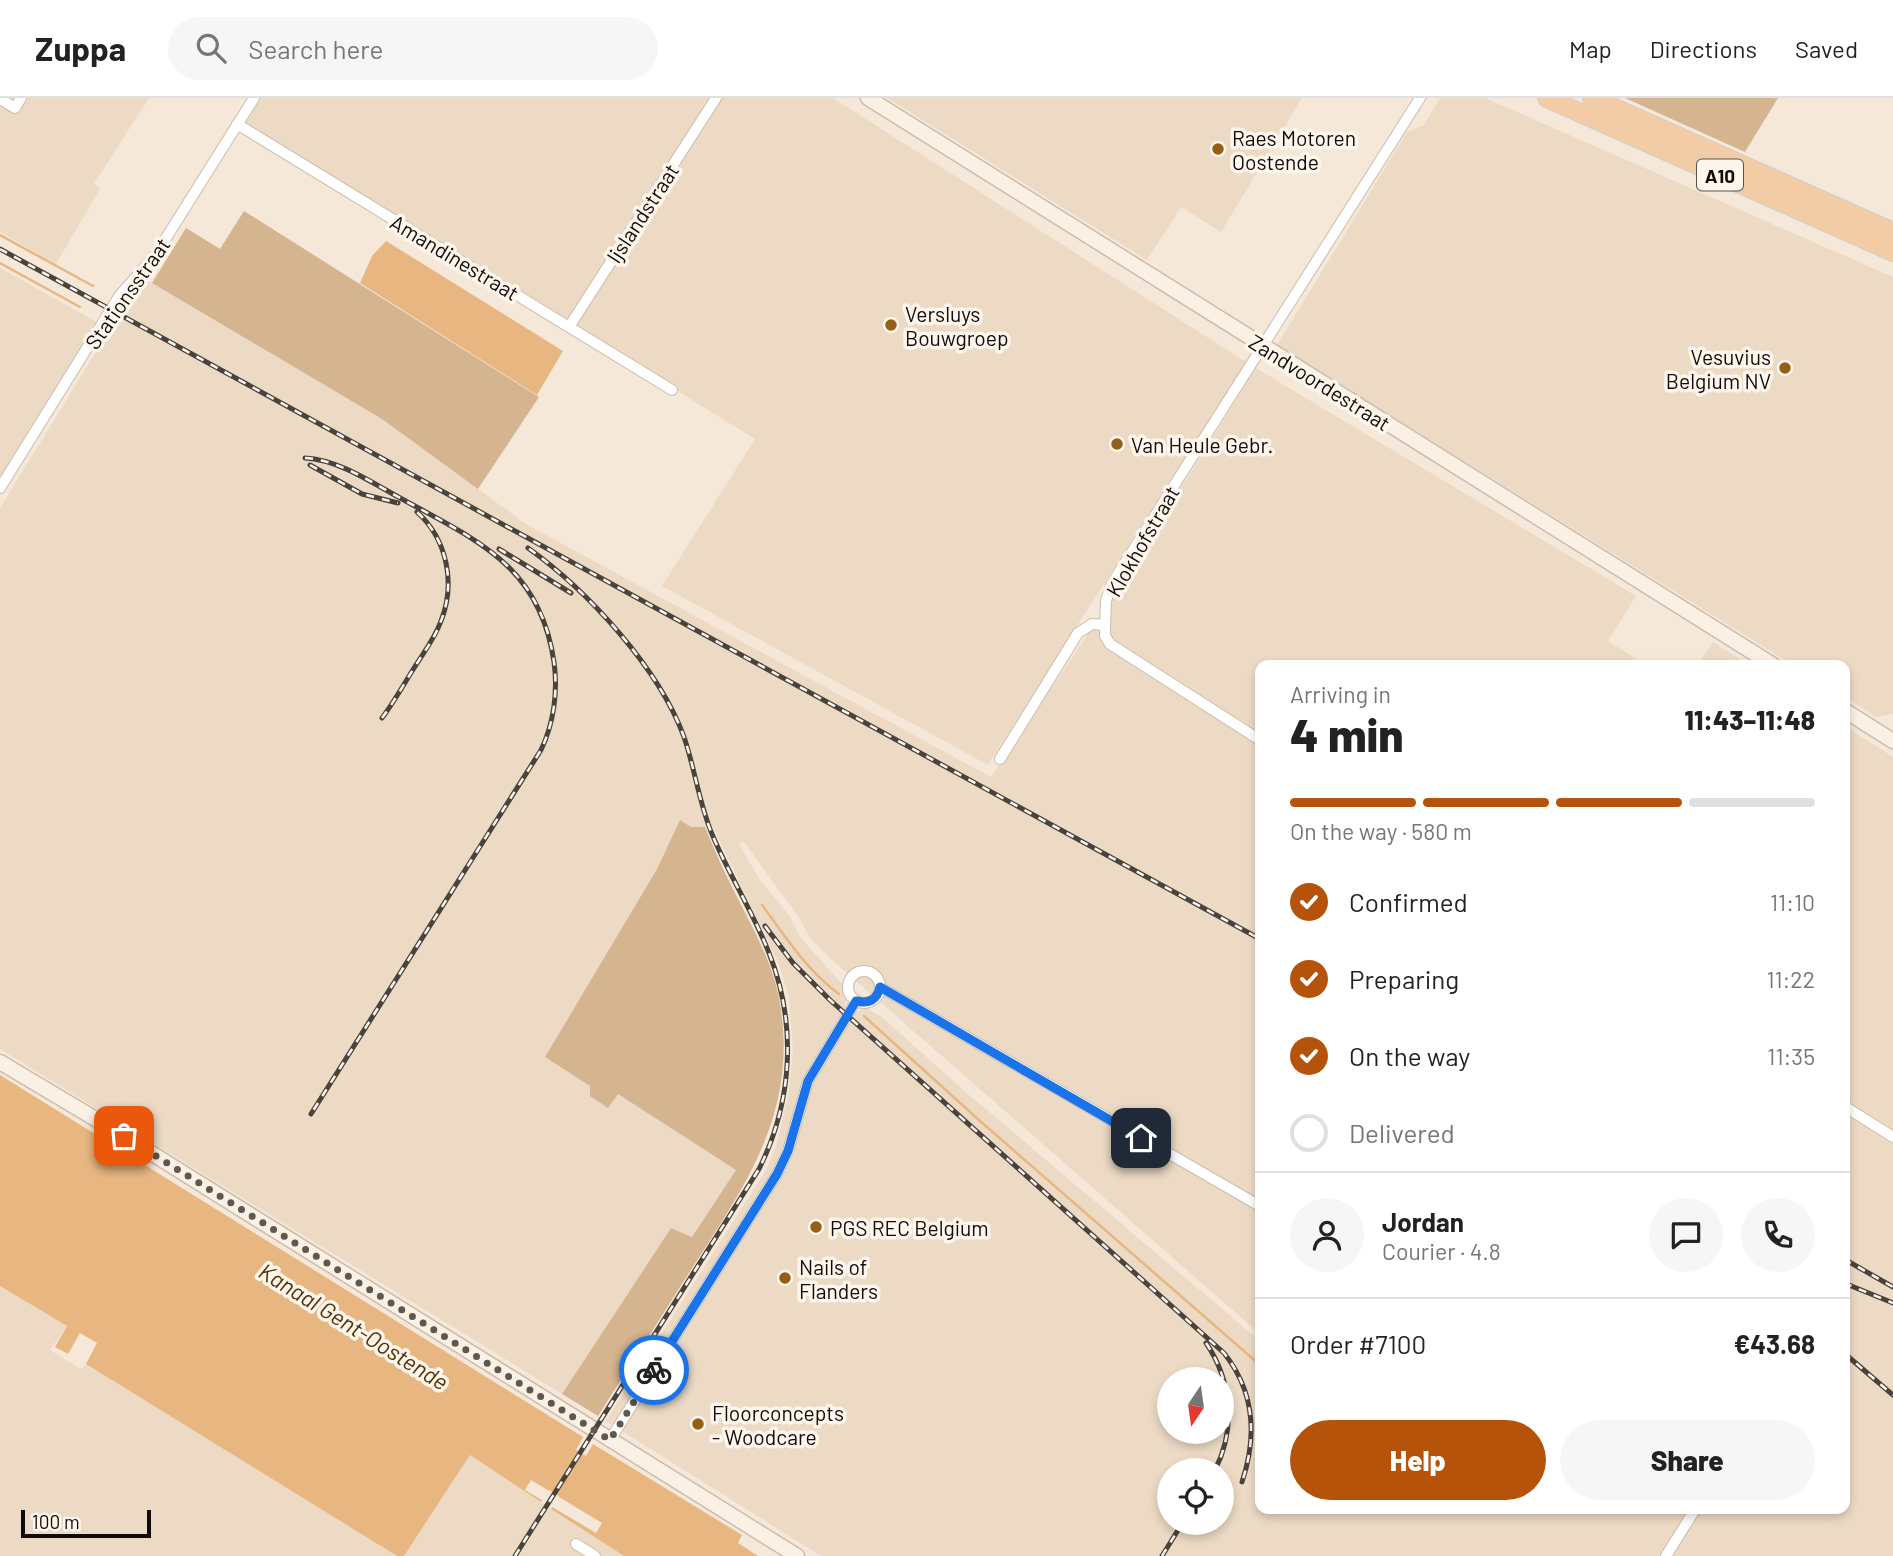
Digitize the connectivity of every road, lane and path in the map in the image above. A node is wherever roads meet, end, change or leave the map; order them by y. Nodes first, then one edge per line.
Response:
1 (21, 98) edge
2 (254, 98) edge
3 (716, 98) edge
4 (867, 98) edge
5 (1420, 98) edge
6 (1547, 98) edge
7 (1592, 98) edge
8 (0, 99) edge
9 (237, 124) junction
10 (1893, 232) edge
11 (1893, 252) edge
12 (569, 327) junction
13 (1262, 346) junction
14 (672, 390) dead end
15 (0, 488) edge
16 (1105, 625) junction
17 (1765, 660) edge
18 (1850, 714) edge
19 (1255, 737) edge
20 (1893, 740) edge
21 (1000, 759) dead end
22 (880, 987) junction
23 (856, 1001) junction
24 (0, 1062) edge
25 (1850, 1111) edge
26 (1893, 1137) edge
27 (1255, 1203) edge
28 (610, 1440) junction
29 (1692, 1514) edge
30 (576, 1544) dead end
31 (595, 1556) edge
32 (797, 1556) edge
33 (1666, 1556) edge

1 - 8 street
2 - 9 street, Stationsstraat
3 - 12 street, Ijslandstraat
4 - 13 main road, Zandvoordestraat
5 - 13 street, Klokhofstraat
6 - 11 highway, A10
7 - 10 highway, A10
9 - 12 street, Amandinestraat
9 - 15 street, Stationsstraat
12 - 14 street, Amandinestraat
13 - 16 street, Klokhofstraat
13 - 17 main road, Zandvoordestraat
16 - 19 street
16 - 21 street, Klokhofstraat
18 - 20 main road
22 - 23 street
22 - 23 street
22 - 27 street
23 - 28 street
24 - 28 main road
25 - 26 street
28 - 32 main road
29 - 33 street
30 - 31 street

